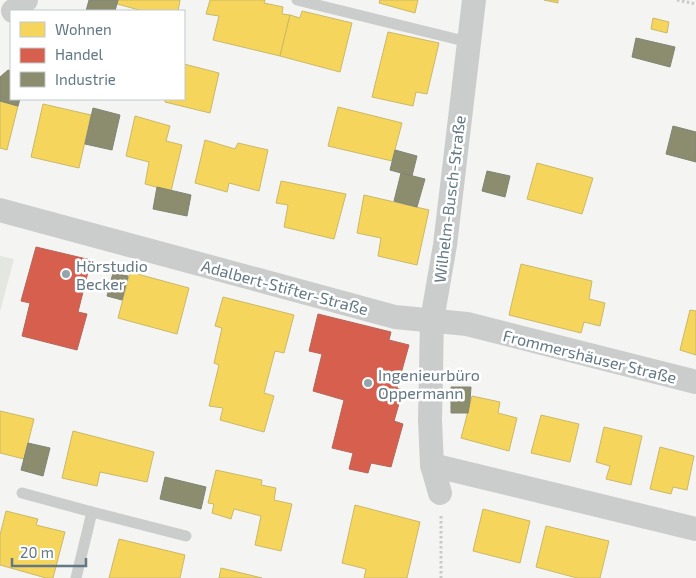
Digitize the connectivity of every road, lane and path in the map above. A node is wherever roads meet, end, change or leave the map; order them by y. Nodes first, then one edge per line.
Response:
1 (26, 0) edge
2 (297, 0) edge
3 (474, 0) edge
4 (677, 0) edge
5 (696, 4) edge
6 (14, 10) edge
7 (10, 14) edge
8 (0, 23) edge
9 (468, 42) junction
10 (0, 210) edge
11 (432, 320) junction
12 (696, 382) edge
13 (432, 464) junction
14 (22, 493) dead end
15 (440, 493) joint
16 (92, 512) junction
17 (696, 529) edge
18 (186, 536) dead end
19 (76, 578) edge
20 (442, 578) edge

1 - 6 street
2 - 9 lane
3 - 9 street, Wilhelm-Busch-Straße
4 - 5 path
7 - 8 street
9 - 11 street, Wilhelm-Busch-Straße
10 - 11 street, Adalbert-Stifter-Straße
11 - 12 street, Frommershäuser Straße
11 - 13 street
13 - 15 street
13 - 17 street
14 - 16 lane
15 - 20 path
16 - 18 lane
16 - 19 lane

